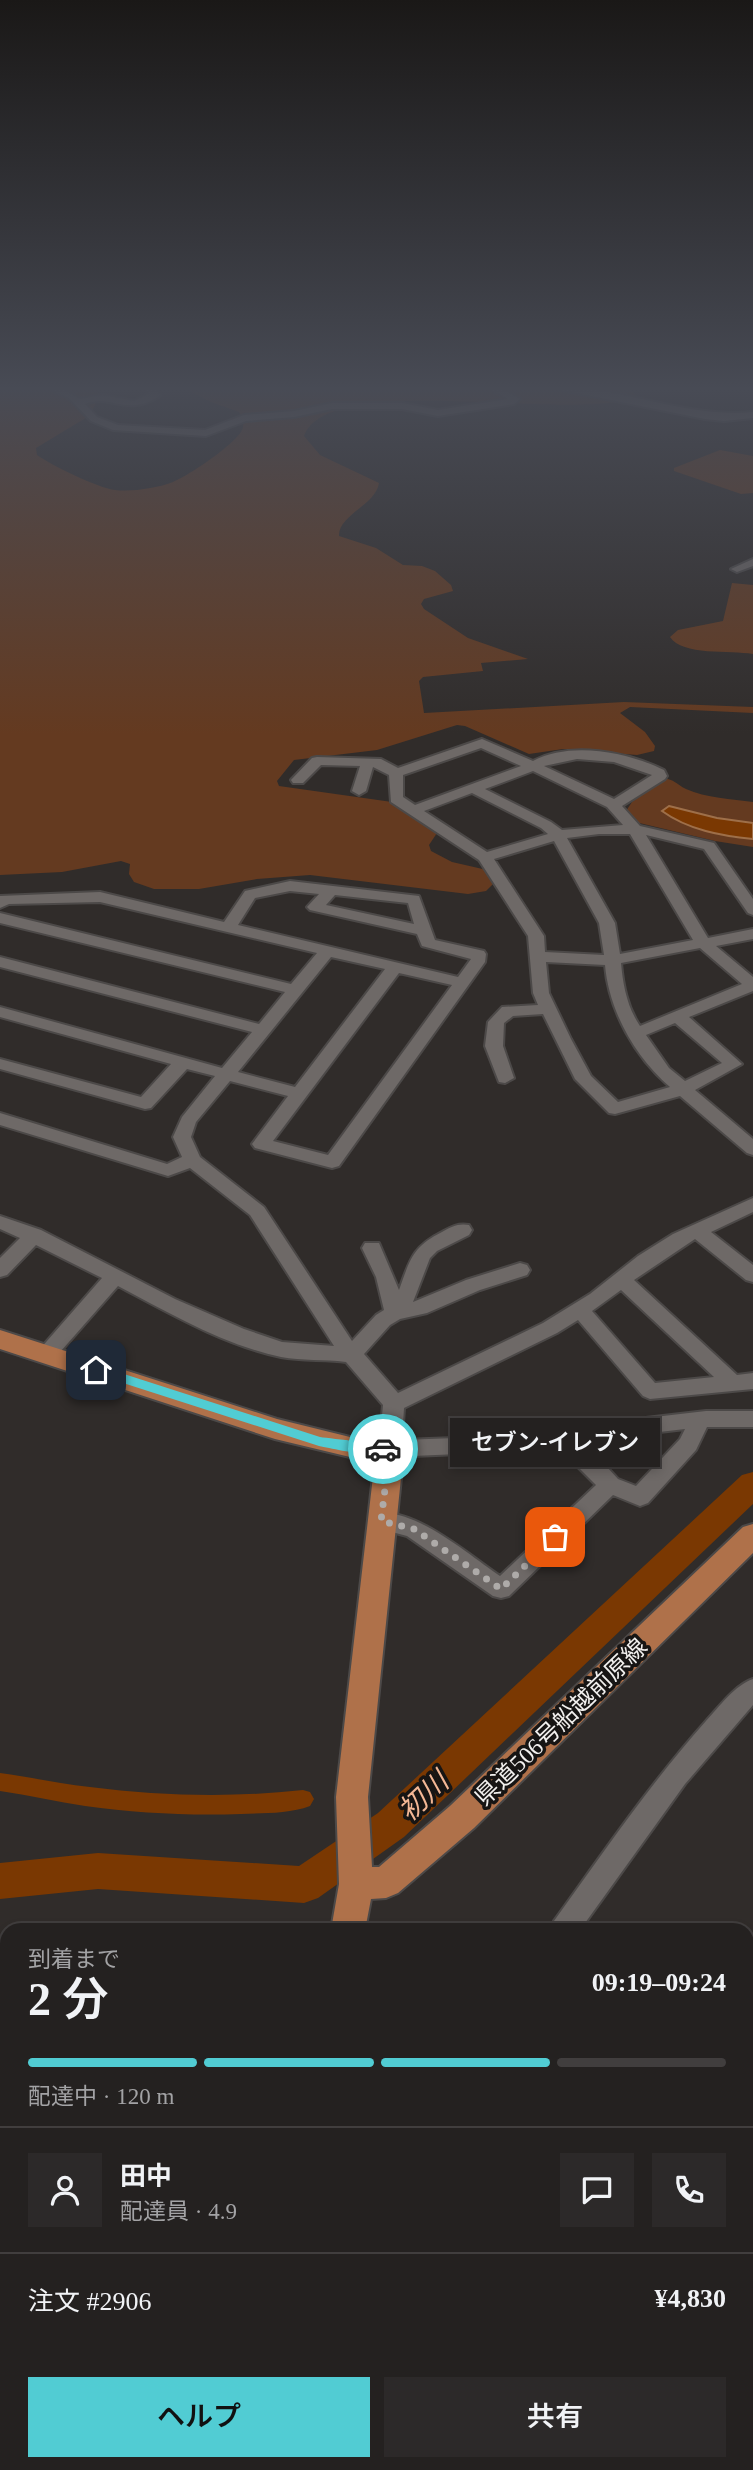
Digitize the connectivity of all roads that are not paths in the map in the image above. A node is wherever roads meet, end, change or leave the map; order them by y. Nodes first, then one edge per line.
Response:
1 (753, 562) edge
2 (737, 569) dead end
3 (368, 762) junction
4 (533, 766) junction
5 (396, 773) junction
6 (298, 780) dead end
7 (473, 788) junction
8 (359, 791) dead end
9 (612, 804) junction
10 (414, 810) junction
11 (634, 828) junction
12 (557, 834) junction
13 (485, 857) junction
14 (331, 890) junction
15 (747, 891) edge
16 (0, 903) edge
17 (753, 909) edge
18 (0, 918) edge
19 (228, 928) junction
20 (424, 931) junction
21 (753, 934) edge
22 (703, 943) junction
23 (327, 951) junction
24 (539, 957) junction
25 (611, 960) junction
26 (0, 962) edge
27 (395, 967) junction
28 (462, 983) junction
29 (296, 990) junction
30 (548, 1009) junction
31 (0, 1012) edge
32 (677, 1016) junction
33 (263, 1030) junction
34 (636, 1033) junction
35 (183, 1062) junction
36 (0, 1064) edge
37 (226, 1074) junction
38 (505, 1078) dead end
39 (681, 1090) junction
40 (299, 1094) junction
41 (0, 1119) edge
42 (753, 1149) edge
43 (192, 1160) junction
44 (753, 1204) edge
45 (0, 1222) edge
46 (462, 1230) dead end
47 (696, 1230) junction
48 (34, 1235) junction
49 (372, 1248) dead end
50 (0, 1270) edge
51 (520, 1270) dead end
52 (753, 1275) edge
53 (114, 1278) junction
54 (621, 1279) junction
55 (580, 1310) junction
56 (395, 1313) junction
57 (0, 1339) edge
58 (47, 1354) junction
59 (351, 1355) junction
60 (743, 1382) edge
61 (394, 1404) junction
62 (703, 1419) junction
63 (753, 1419) edge
64 (569, 1436) junction
65 (390, 1449) junction
66 (610, 1485) junction
67 (381, 1521) junction
68 (753, 1535) edge
69 (753, 1689) edge
70 (356, 1884) junction
71 (349, 1923) edge
72 (570, 1923) edge

1 - 2 street
3 - 5 street
3 - 6 street
3 - 8 street
4 - 5 street
4 - 7 street
4 - 9 street
4 - 9 street
5 - 10 street
7 - 10 street
7 - 12 street
9 - 11 street
10 - 13 street
11 - 12 street
11 - 15 street
11 - 22 street
12 - 13 street
12 - 25 street
13 - 24 street
14 - 19 street
14 - 20 street
14 - 20 street
15 - 17 street
16 - 19 street
18 - 29 street
19 - 23 street
20 - 28 street
21 - 22 street
22 - 25 street
22 - 32 street
23 - 27 street
23 - 29 street
24 - 25 street
24 - 30 street
25 - 34 street
26 - 33 street
27 - 28 street
27 - 40 street
28 - 40 street
29 - 33 street
30 - 38 street
30 - 39 street
31 - 35 street
32 - 34 street
32 - 39 street
33 - 37 street
34 - 39 street
35 - 36 street
35 - 37 street
37 - 40 street
37 - 43 street
39 - 42 street
41 - 43 street
43 - 59 street
44 - 47 street
45 - 48 street
46 - 56 street
47 - 52 street
47 - 54 street
48 - 50 street
48 - 53 street
49 - 56 street
51 - 56 street
53 - 58 street
53 - 59 street
54 - 55 street
54 - 60 street
55 - 60 street
55 - 61 street
56 - 59 street
57 - 58 main road
58 - 65 main road
59 - 61 street
61 - 65 street
62 - 63 street
62 - 64 street
62 - 66 street
64 - 65 street
64 - 66 street
65 - 67 main road
66 - 67 street
67 - 70 main road
68 - 70 main road, 県道506号船越前原線
69 - 72 street
70 - 71 main road

